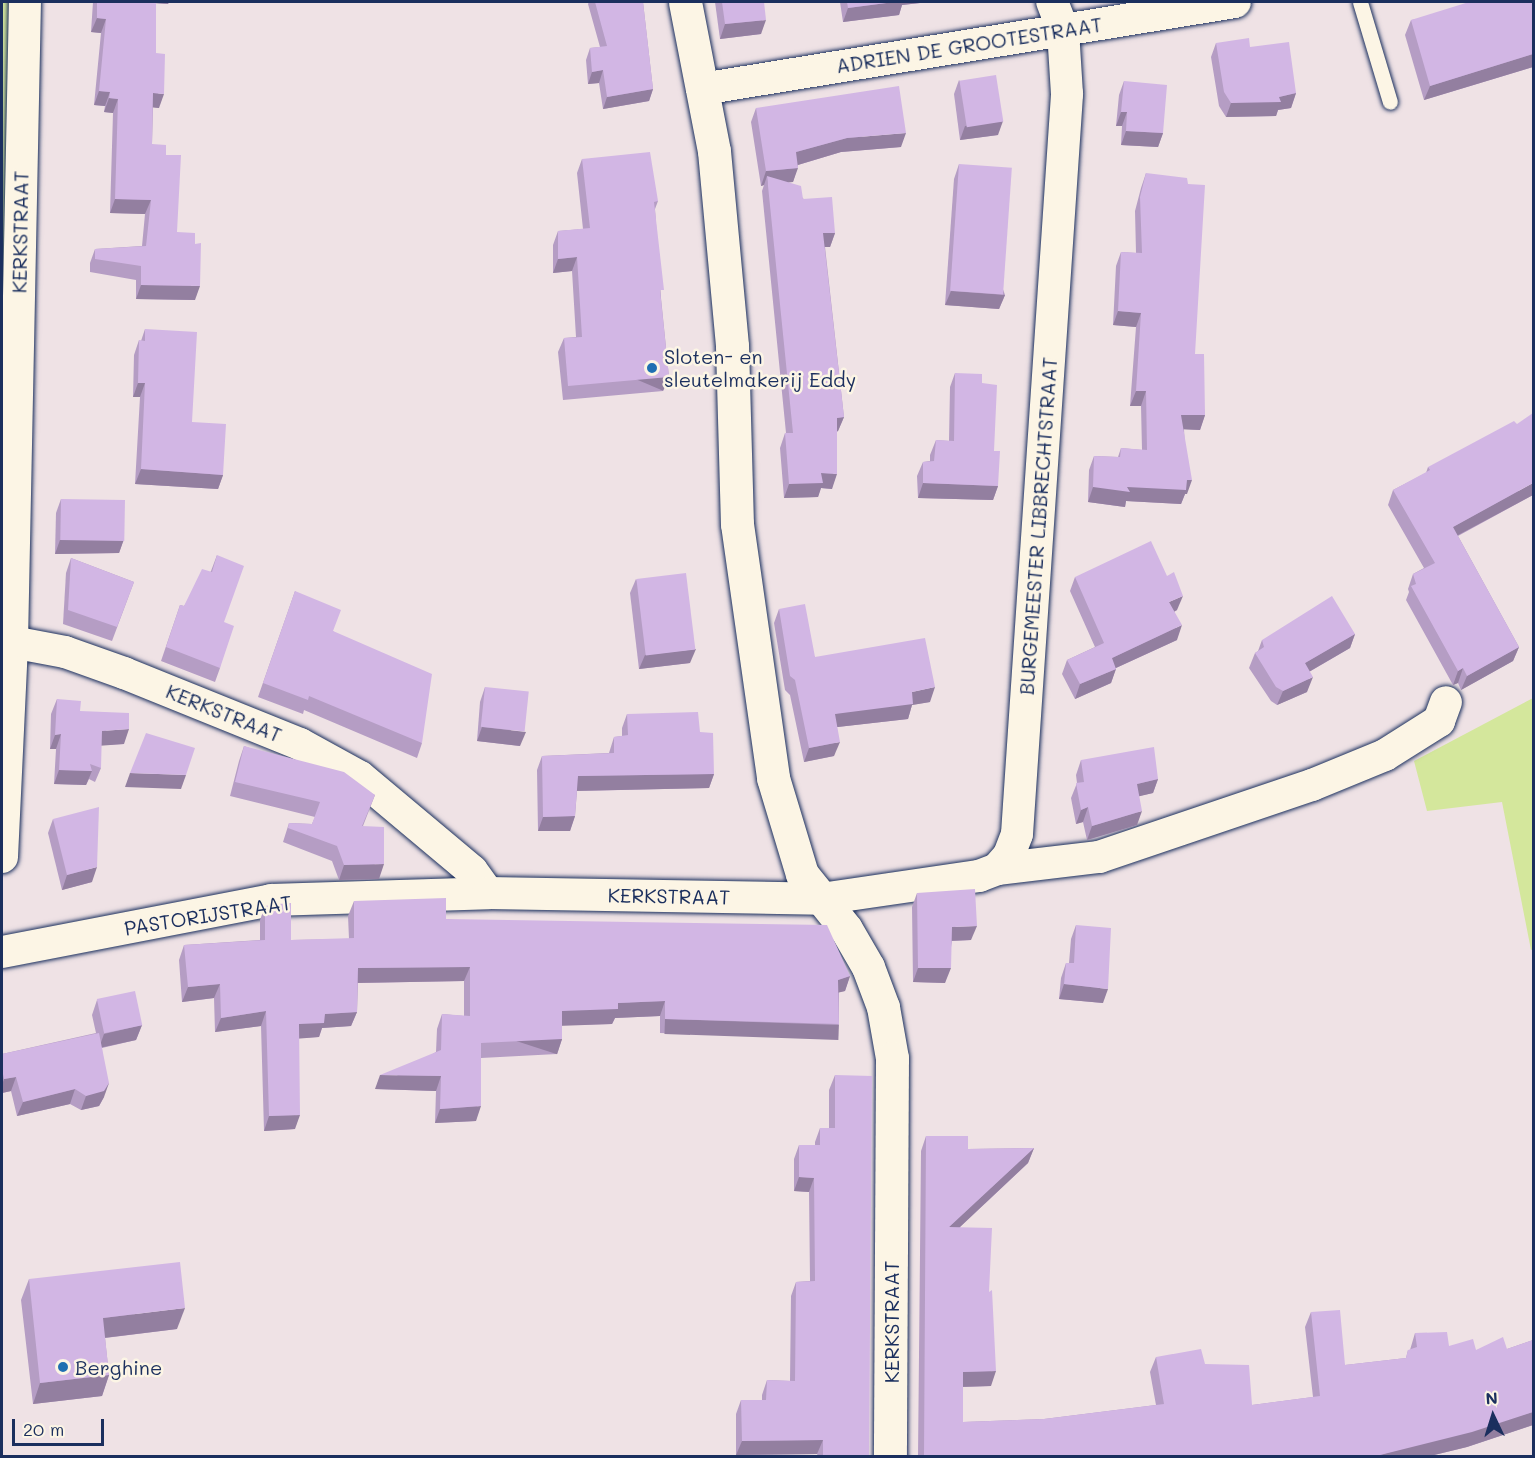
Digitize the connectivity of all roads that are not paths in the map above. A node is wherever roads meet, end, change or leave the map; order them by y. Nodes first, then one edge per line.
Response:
1 (25, 2) edge
2 (685, 2) edge
3 (1235, 2) edge
4 (1360, 2) edge
5 (1057, 16) edge
6 (702, 89) junction
7 (1390, 102) dead end
8 (12, 642) junction
9 (1446, 702) dead end
10 (2, 857) edge
11 (997, 869) junction
12 (488, 893) junction
13 (822, 899) junction
14 (2, 943) edge
15 (890, 1456) edge

1 - 8 street, KERKSTRAAT
2 - 6 street
3 - 5 street, ADRIEN DE GROOTESTRAAT
4 - 7 lane
5 - 6 street, ADRIEN DE GROOTESTRAAT
5 - 11 street, BURGEMEESTER LIBBRECHTSTRAAT
6 - 13 street
8 - 10 street, KERKSTRAAT
8 - 12 street, KERKSTRAAT
9 - 11 street
11 - 13 street
12 - 13 street, KERKSTRAAT
12 - 14 street, PASTORIJSTRAAT
13 - 15 street, KERKSTRAAT

